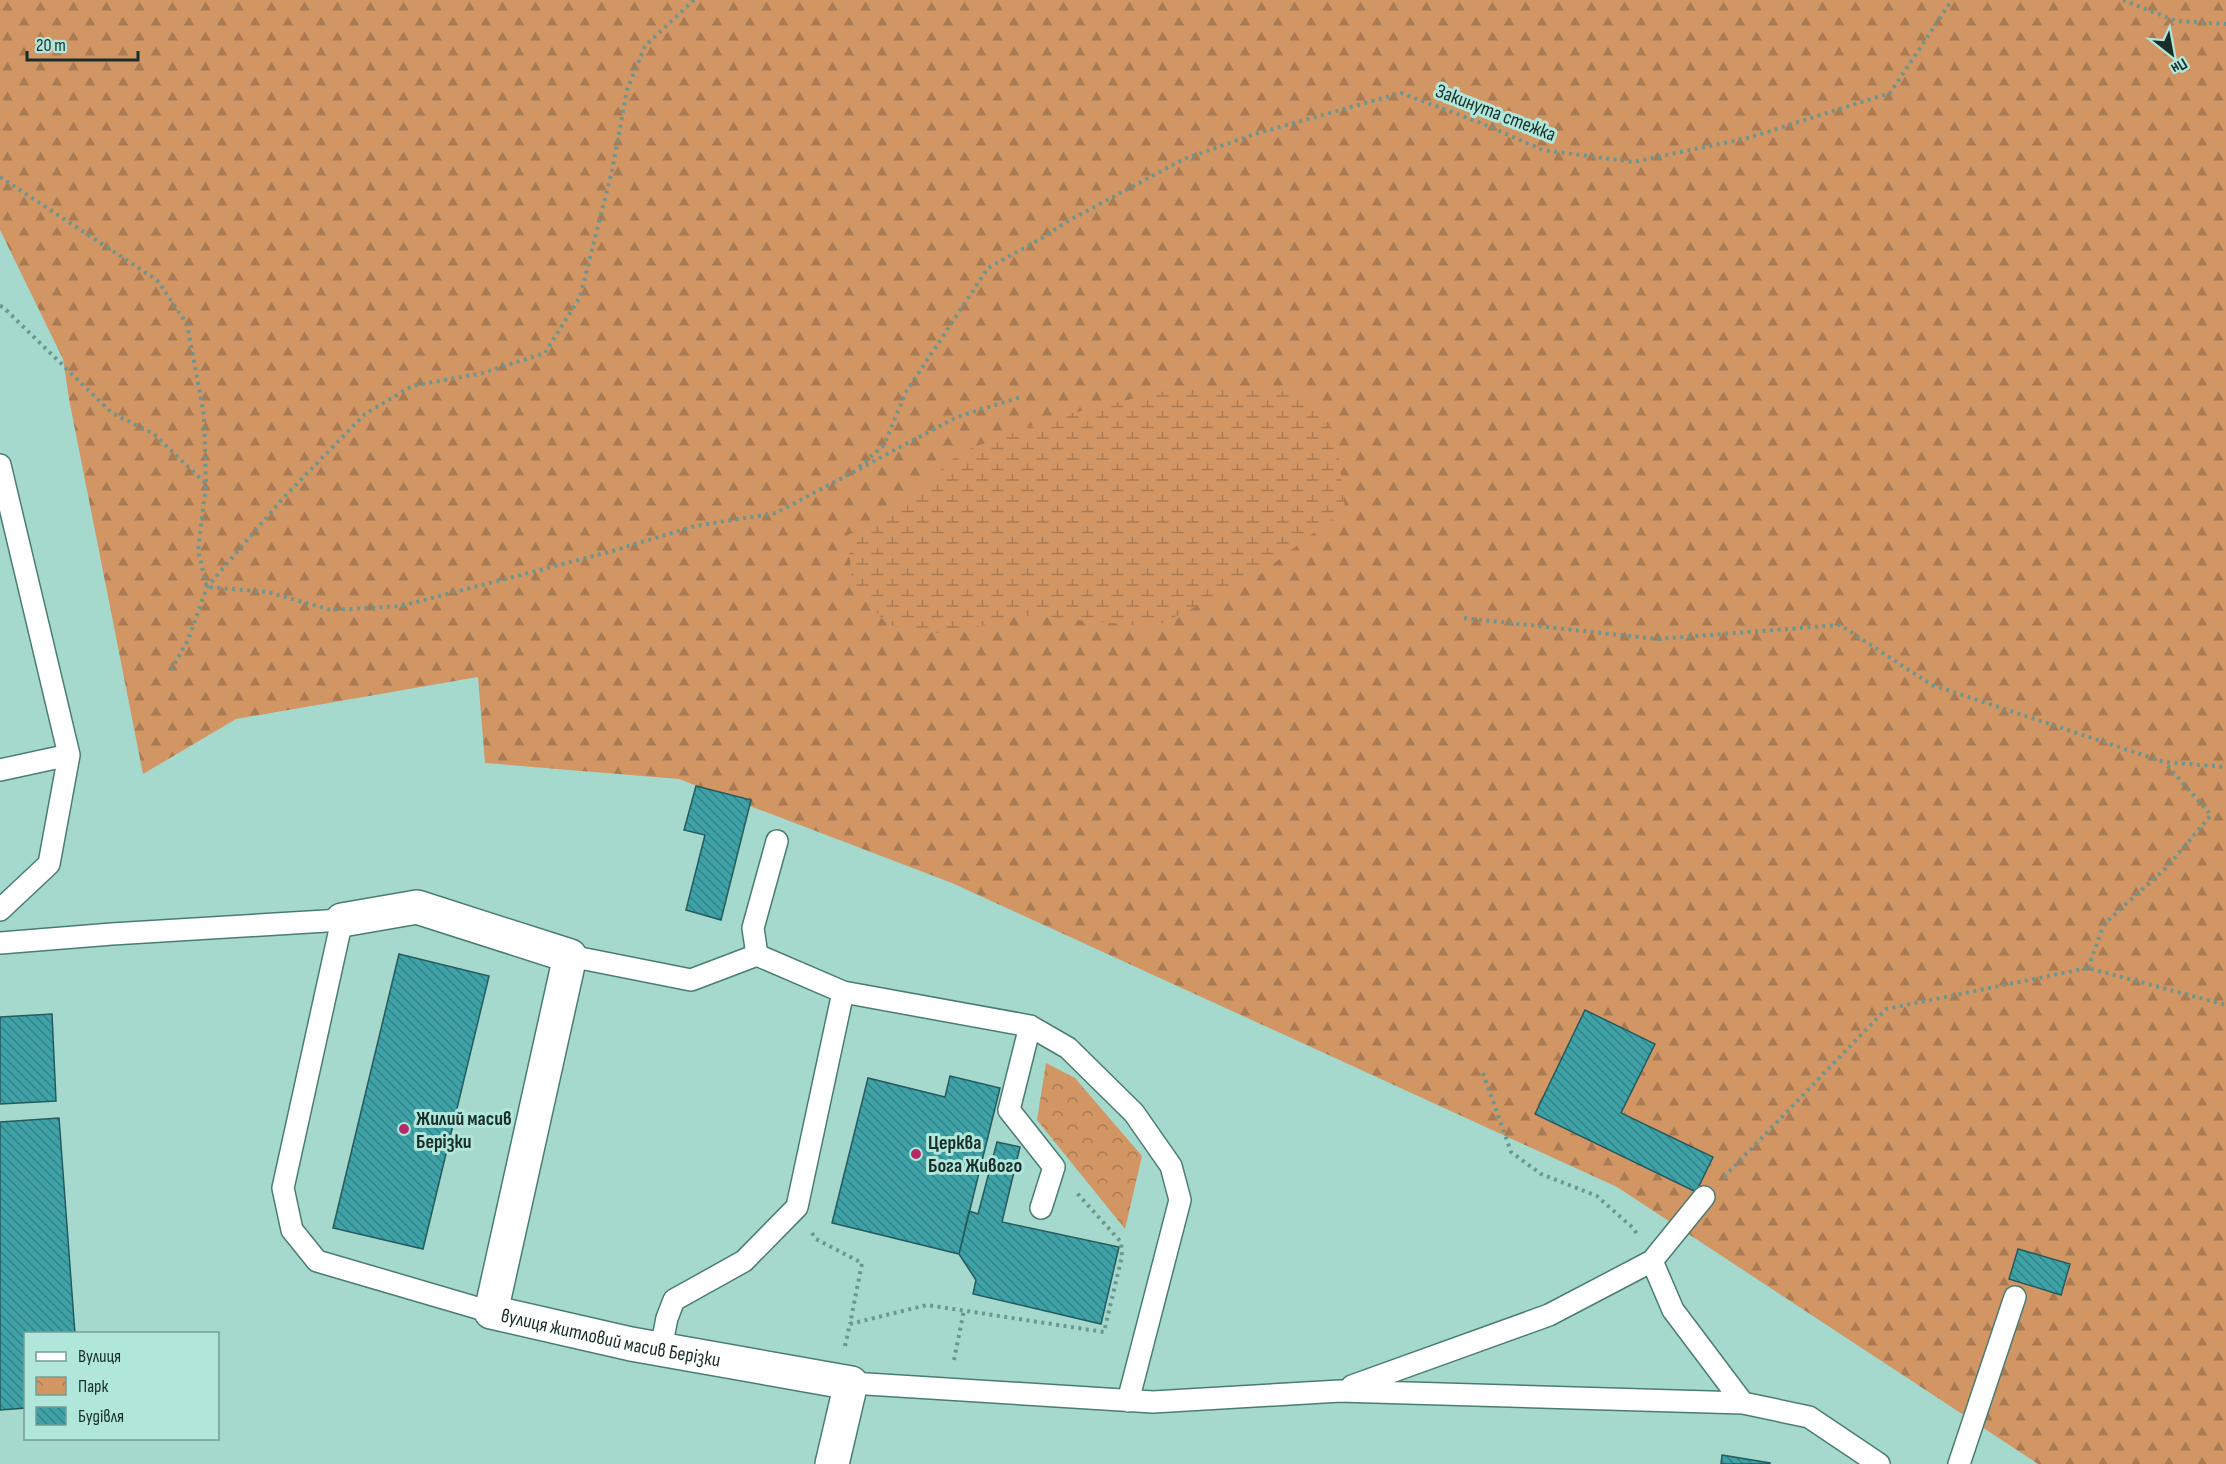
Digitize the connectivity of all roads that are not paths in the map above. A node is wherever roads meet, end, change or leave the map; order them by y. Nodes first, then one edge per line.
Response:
1 (0, 465) edge
2 (69, 755) junction
3 (0, 770) edge
4 (777, 841) dead end
5 (0, 910) edge
6 (342, 920) junction
7 (0, 943) edge
8 (757, 955) junction
9 (570, 956) junction
10 (843, 993) junction
11 (1030, 1026) junction
12 (1704, 1197) road end
13 (1041, 1208) dead end
14 (1652, 1261) junction
15 (2015, 1297) dead end
16 (491, 1312) junction
17 (661, 1348) junction
18 (851, 1383) junction
19 (1340, 1391) junction
20 (1128, 1401) junction
21 (1743, 1403) junction
22 (832, 1464) edge
23 (1879, 1464) edge
24 (1959, 1464) edge

1 - 2 lane
2 - 3 lane
2 - 5 lane
4 - 8 lane
6 - 7 lane
6 - 9 street
6 - 16 lane
8 - 9 lane
8 - 10 lane
9 - 16 street, вулиця житловий масив Берізки
10 - 11 lane
10 - 17 lane
11 - 13 lane
11 - 20 lane
12 - 14 lane
14 - 19 lane
14 - 21 lane
15 - 24 lane
16 - 17 street, вулиця житловий масив Берізки
17 - 18 street, вулиця житловий масив Берізки
18 - 20 lane
18 - 22 street
19 - 20 lane
19 - 21 lane
21 - 23 lane

